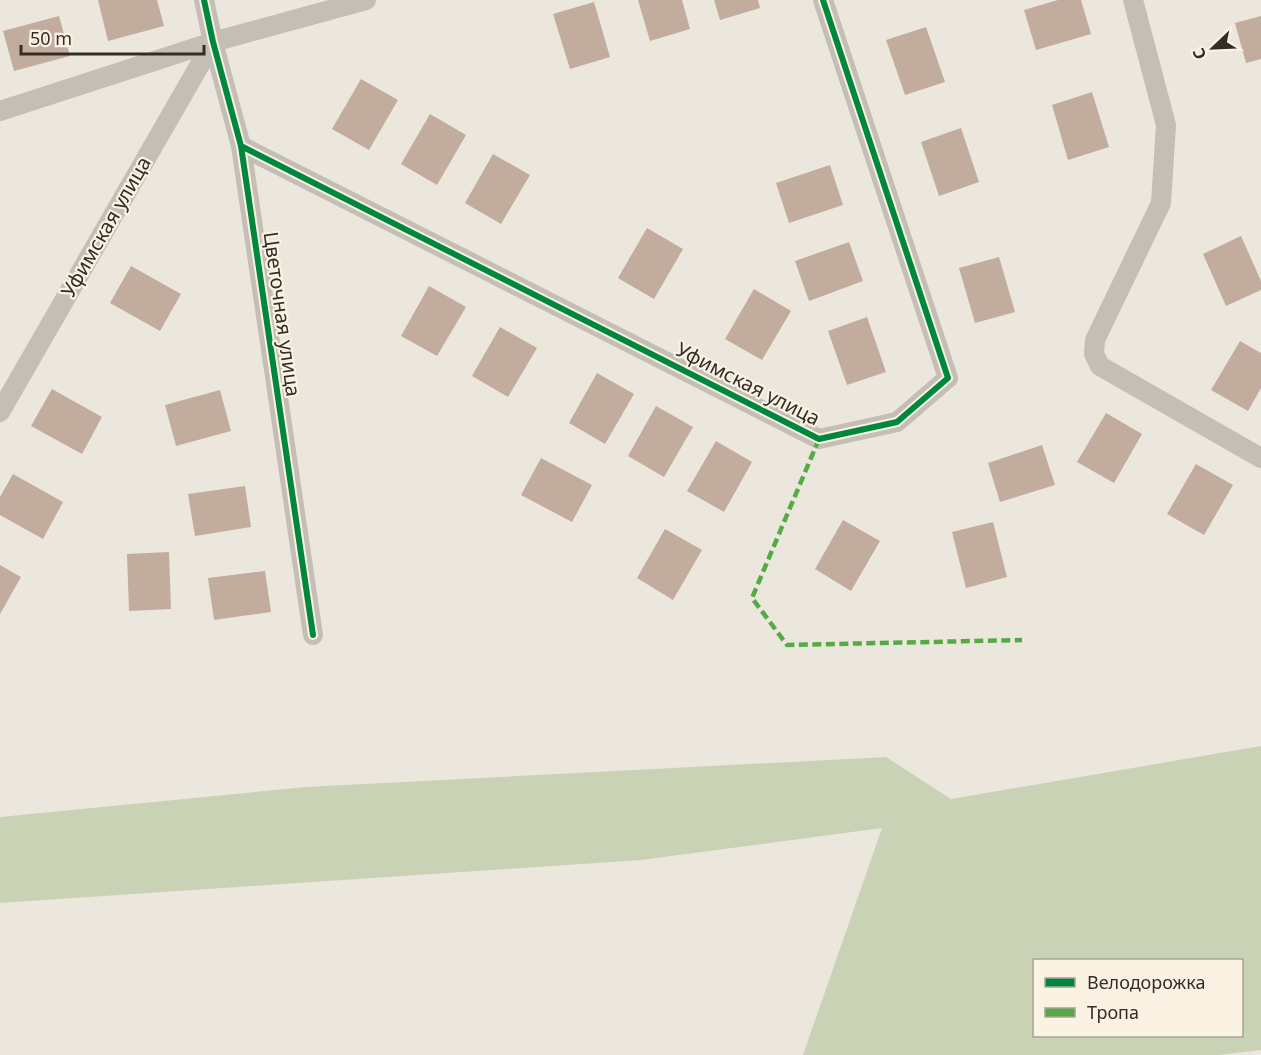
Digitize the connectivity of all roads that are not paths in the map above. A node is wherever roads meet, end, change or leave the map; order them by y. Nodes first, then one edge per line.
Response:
1 (204, 0) edge
2 (366, 0) edge
3 (823, 0) edge
4 (1133, 0) edge
5 (213, 42) junction
6 (0, 111) edge
7 (241, 146) junction
8 (0, 412) edge
9 (1261, 458) edge
10 (313, 635) dead end

1 - 5 street, Цветочная улица
2 - 5 street
3 - 7 street, Уфимская улица
4 - 9 street
5 - 6 street
5 - 7 street, Цветочная улица
5 - 8 street, Уфимская улица
7 - 10 street, Цветочная улица

